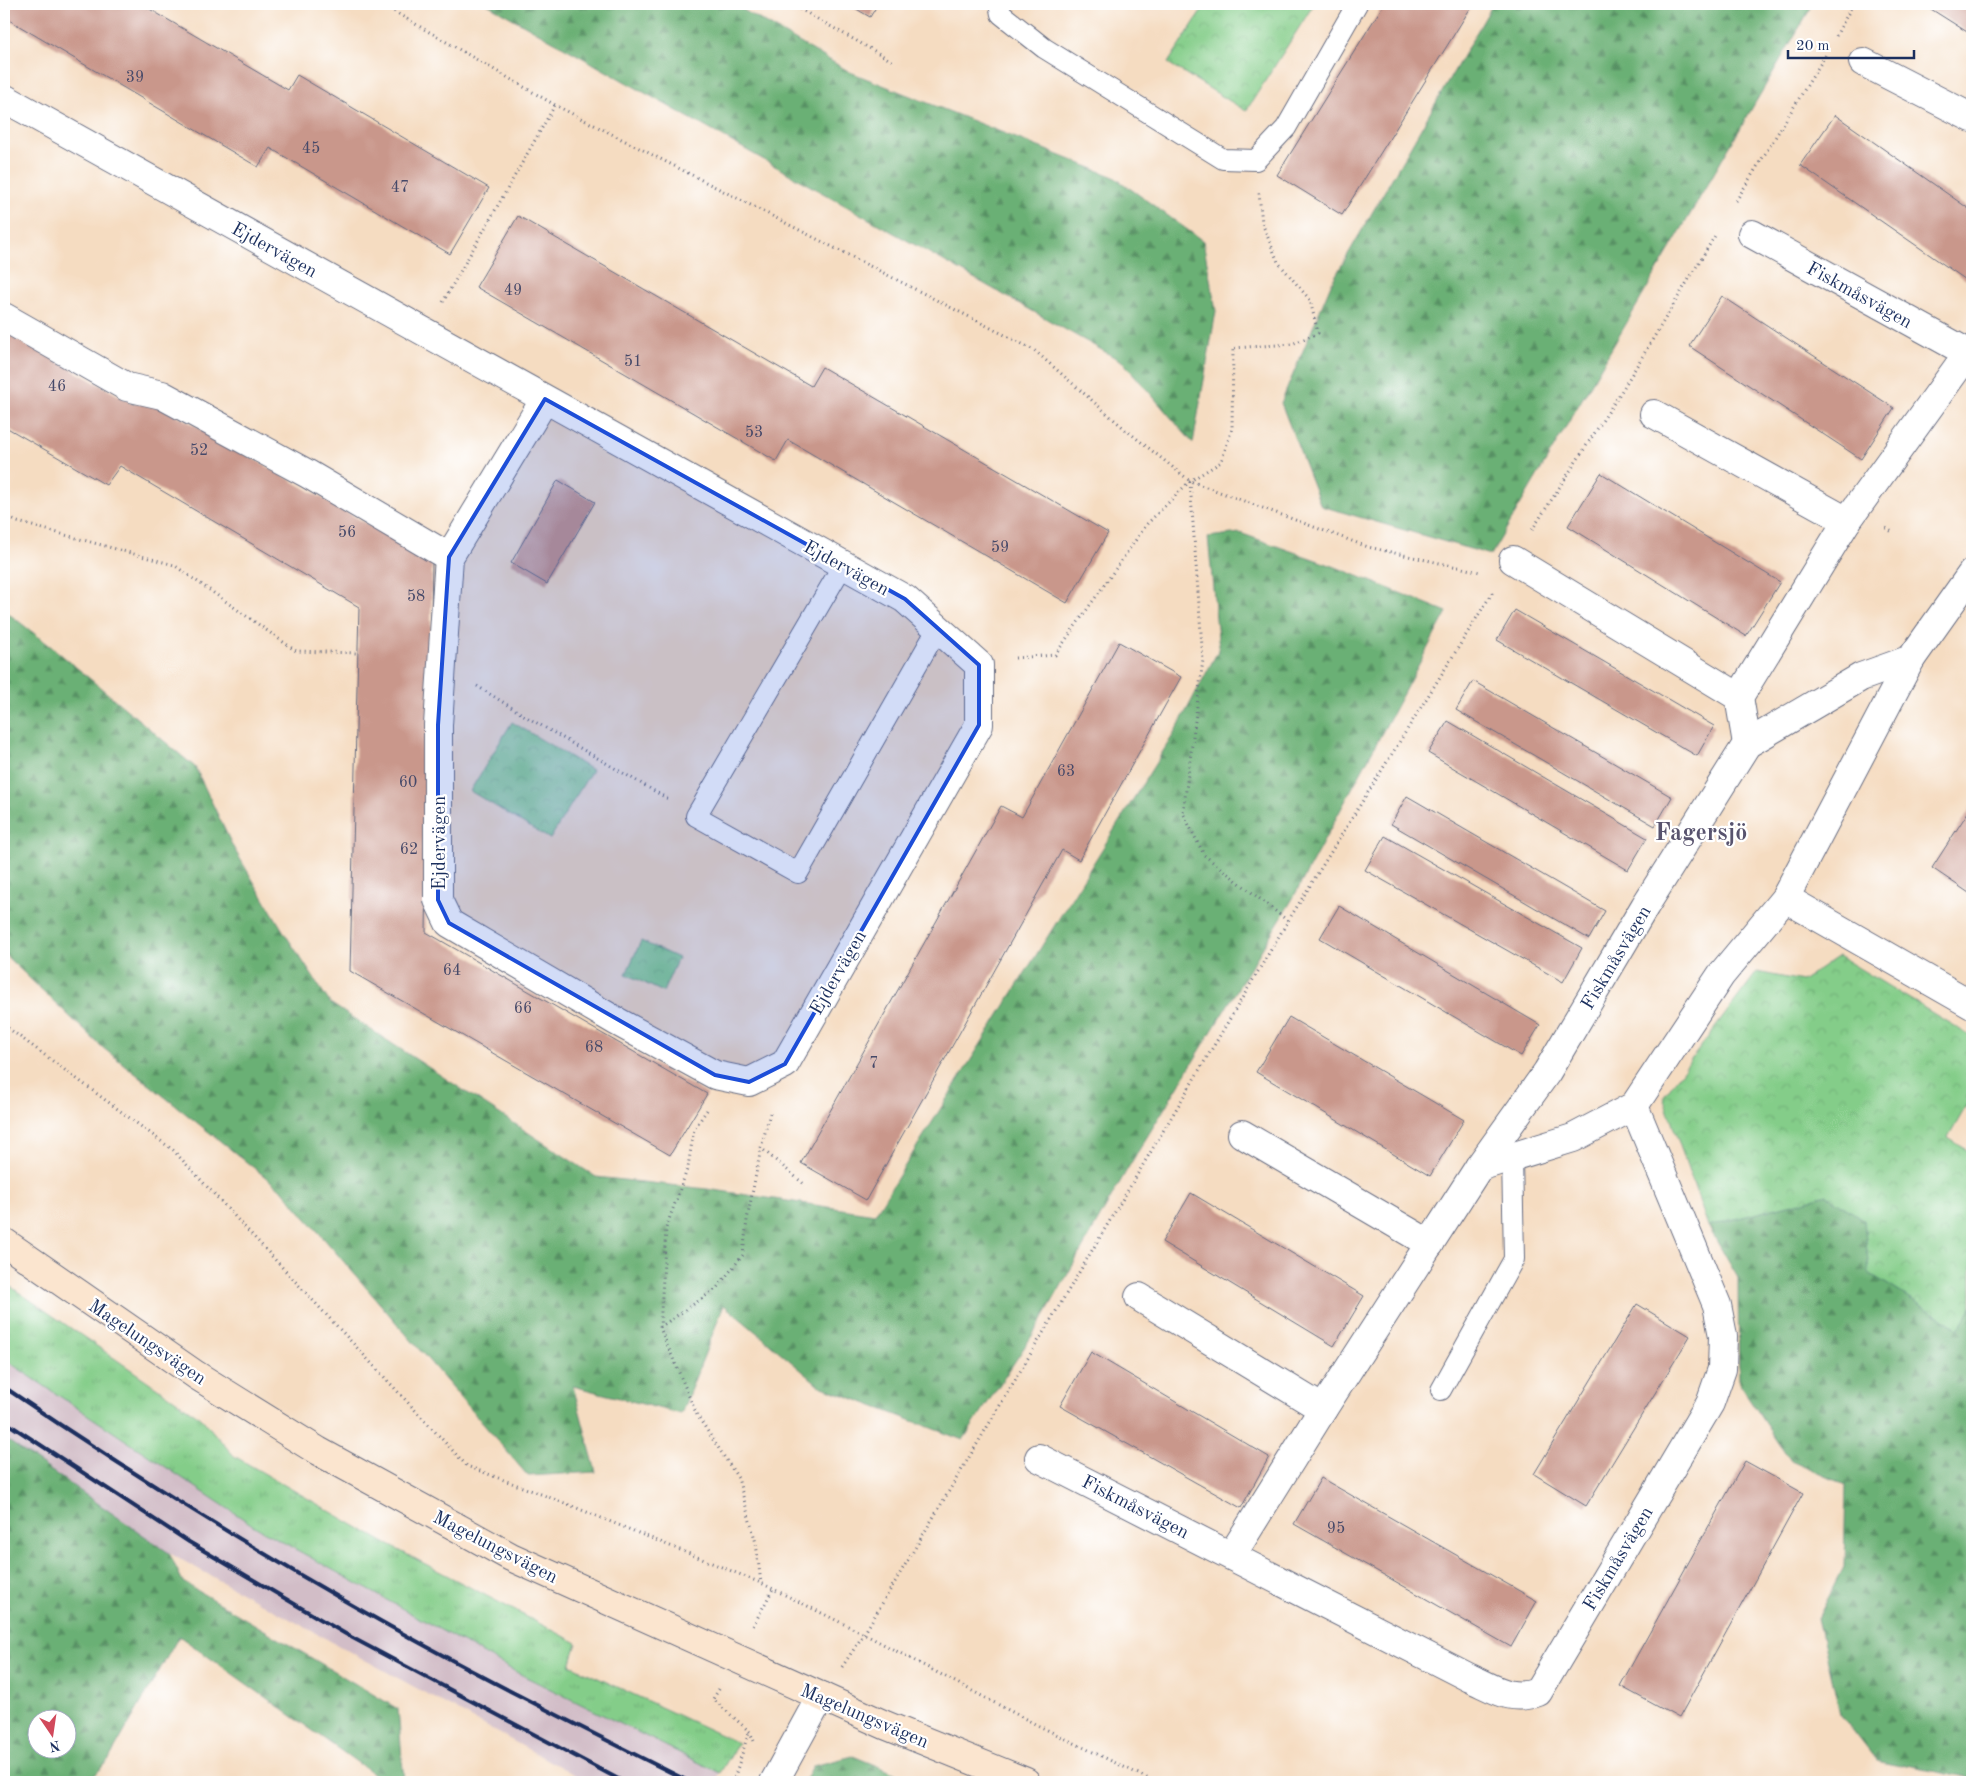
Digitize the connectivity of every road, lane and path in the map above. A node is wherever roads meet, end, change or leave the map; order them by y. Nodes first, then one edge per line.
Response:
1 (380, 4) edge
2 (791, 4) edge
3 (999, 4) edge
4 (1357, 4) edge
5 (1853, 4) edge
6 (1836, 38) dead end
7 (1831, 46) dead end
8 (894, 62) dead end
9 (1863, 62) dead end
10 (4, 98) edge
11 (556, 105) junction
12 (1972, 118) edge
13 (1256, 160) junction
14 (1731, 208) dead end
15 (1716, 233) dead end
16 (1752, 234) dead end
17 (4, 317) edge
18 (426, 333) junction
19 (1970, 349) edge
20 (545, 399) junction
21 (1654, 414) dead end
22 (1190, 481) junction
23 (4, 516) edge
24 (1847, 521) junction
25 (449, 557) junction
26 (843, 564) junction
27 (1508, 568) junction
28 (1972, 573) edge
29 (938, 628) junction
30 (358, 653) dead end
31 (1911, 659) junction
32 (442, 663) junction
33 (979, 665) junction
34 (1739, 697) junction
35 (1747, 744) junction
36 (696, 816) junction
37 (1785, 898) junction
38 (1288, 921) junction
39 (1972, 1005) edge
40 (4, 1025) edge
41 (738, 1080) junction
42 (1634, 1106) junction
43 (1242, 1134) dead end
44 (761, 1148) junction
45 (1512, 1157) junction
46 (1479, 1167) junction
47 (804, 1184) dead end
48 (4, 1242) edge
49 (1430, 1244) junction
50 (1139, 1297) dead end
51 (660, 1328) junction
52 (1441, 1390) dead end
53 (1323, 1409) junction
54 (1039, 1458) dead end
55 (1232, 1555) junction
56 (761, 1583) junction
57 (864, 1634) junction
58 (821, 1696) junction
59 (750, 1732) dead end
60 (733, 1782) edge
61 (774, 1782) edge
62 (1026, 1782) edge
63 (1155, 1782) edge

1 - 11 path
2 - 8 path
3 - 13 lane
4 - 13 lane
5 - 6 path
7 - 14 path
9 - 12 street
10 - 18 street, Ejdervägen
11 - 18 path
11 - 22 path
13 - 22 path
15 - 27 path
16 - 19 street, Fiskmåsvägen
17 - 25 street
18 - 20 street, Ejdervägen
19 - 24 street, Fiskmåsvägen
20 - 25 street, Ejdervägen
20 - 26 street, Ejdervägen
21 - 24 street
22 - 27 path
22 - 33 path
22 - 38 path
23 - 30 path
24 - 34 street, Fiskmåsvägen
25 - 32 street, Ejdervägen
26 - 29 street, Ejdervägen
26 - 36 lane
27 - 34 street
27 - 38 path
28 - 31 street
29 - 33 street, Ejdervägen
29 - 36 lane
31 - 35 street, Fiskmåsvägen
31 - 37 street
32 - 36 path
32 - 41 street, Ejdervägen
33 - 41 street, Ejdervägen
34 - 35 street
35 - 46 street, Fiskmåsvägen
37 - 39 street
37 - 42 street
38 - 57 path
40 - 56 path
41 - 44 path
41 - 51 path
42 - 45 street
42 - 55 street, Fiskmåsvägen
43 - 49 street
44 - 47 path
44 - 51 path
45 - 46 street
45 - 52 lane
46 - 49 street, Fiskmåsvägen
48 - 58 main road, Magelungsvägen
49 - 53 street, Fiskmåsvägen
50 - 53 street
51 - 56 path
53 - 55 street, Fiskmåsvägen
54 - 55 street, Fiskmåsvägen
56 - 57 path
57 - 63 path
58 - 61 street
58 - 62 main road, Magelungsvägen
59 - 60 path

